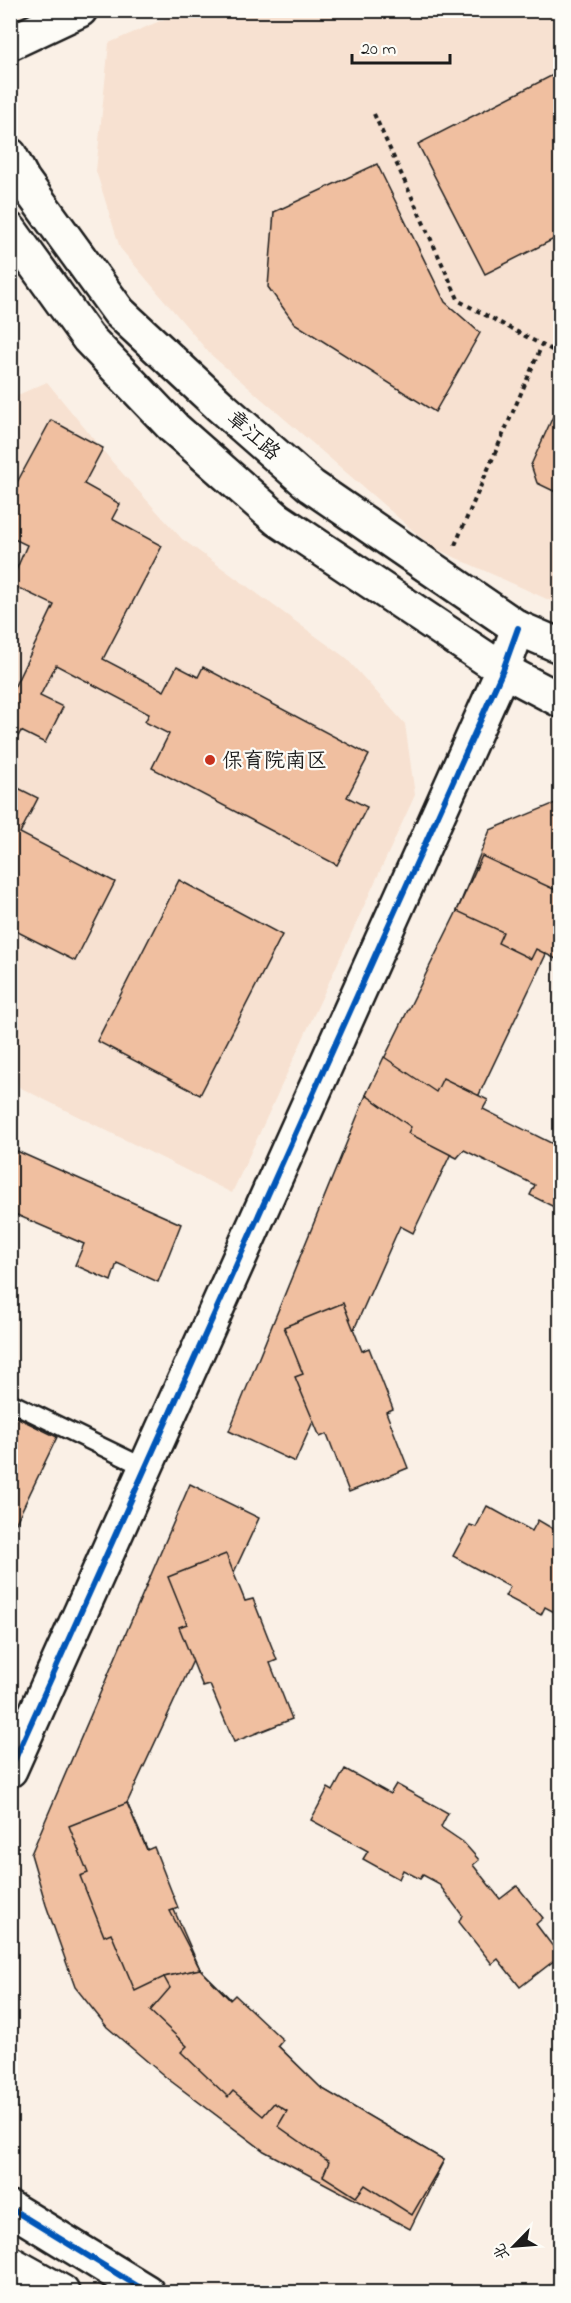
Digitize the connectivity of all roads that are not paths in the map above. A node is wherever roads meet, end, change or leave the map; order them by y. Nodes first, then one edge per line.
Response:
1 (80, 10) edge
2 (10, 43) edge
3 (10, 155) edge
4 (10, 230) edge
5 (518, 628) junction
6 (561, 646) edge
7 (503, 670) junction
8 (561, 700) edge
9 (10, 1402) edge
10 (146, 1468) junction
11 (10, 1770) edge
12 (10, 2208) edge
13 (10, 2263) edge
14 (62, 2292) edge
15 (147, 2292) edge

1 - 2 main road
3 - 5 main road, 章江路
4 - 7 main road
5 - 6 main road, 章江路
5 - 7 main road
7 - 8 main road
7 - 10 main road
9 - 10 lane
10 - 11 main road
12 - 15 main road
13 - 14 main road

